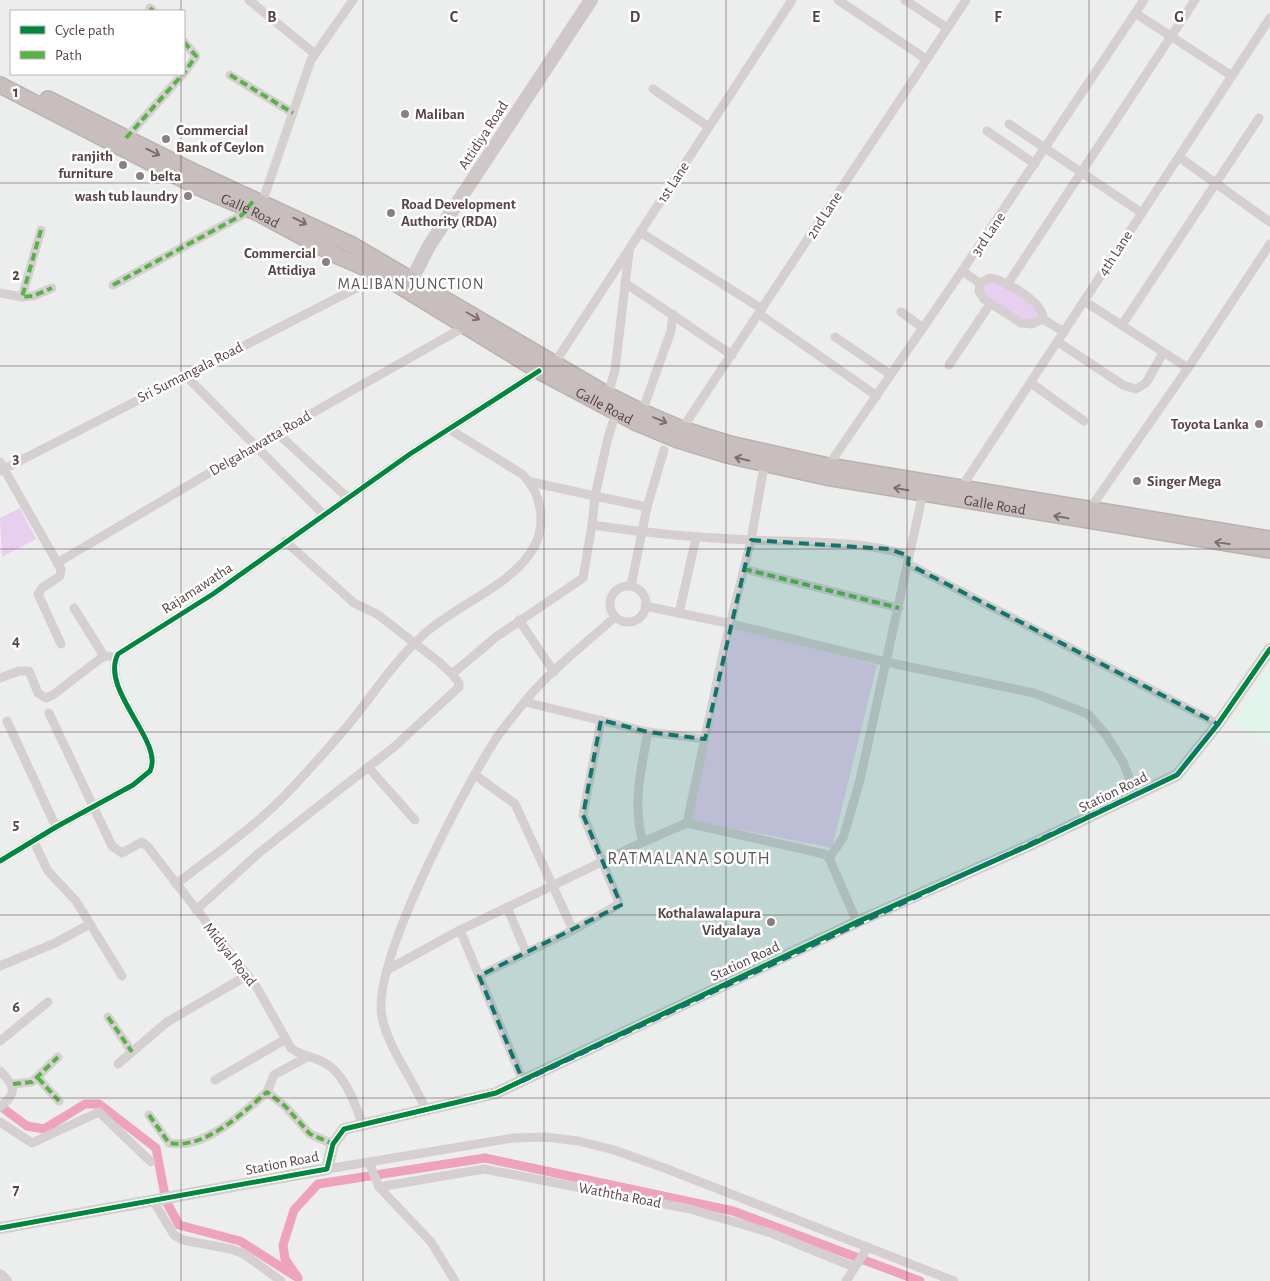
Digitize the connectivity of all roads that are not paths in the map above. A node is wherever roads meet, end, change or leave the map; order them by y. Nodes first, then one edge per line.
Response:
1 (249, 0) edge
2 (353, 0) edge
3 (591, 0) edge
4 (792, 0) edge
5 (838, 0) edge
6 (905, 0) edge
7 (966, 0) edge
8 (1144, 0) edge
9 (1195, 0) edge
10 (1135, 12) junction
11 (1270, 18) edge
12 (947, 28) junction
13 (1171, 37) junction
14 (185, 43) edge
15 (314, 54) junction
16 (926, 59) junction
17 (185, 70) edge
18 (0, 74) edge
19 (181, 75) edge
20 (230, 75) dead end
21 (1232, 76) junction
22 (0, 85) edge
23 (653, 89) dead end
24 (293, 113) junction
25 (1259, 118) dead end
26 (1009, 124) dead end
27 (709, 127) junction
28 (987, 131) dead end
29 (126, 138) junction
30 (1044, 150) junction
31 (1179, 157) junction
32 (1035, 164) junction
33 (1080, 172) junction
34 (1216, 183) junction
35 (256, 206) junction
36 (1142, 213) junction
37 (1270, 222) edge
38 (41, 230) dead end
39 (640, 232) junction
40 (1270, 244) edge
41 (629, 250) junction
42 (962, 271) junction
43 (382, 276) junction
44 (625, 283) junction
45 (980, 283) junction
46 (113, 285) dead end
47 (410, 285) junction
48 (1007, 285) junction
49 (52, 288) dead end
50 (0, 293) edge
51 (22, 297) junction
52 (1084, 301) junction
53 (990, 304) junction
54 (761, 311) junction
55 (901, 312) dead end
56 (673, 314) junction
57 (1043, 319) junction
58 (1122, 325) junction
59 (466, 326) junction
60 (923, 328) junction
61 (1064, 332) junction
62 (835, 337) dead end
63 (1058, 342) junction
64 (1164, 353) junction
65 (732, 355) junction
66 (554, 364) junction
67 (949, 365) dead end
68 (1188, 368) junction
69 (539, 371) junction
70 (185, 375) junction
71 (892, 375) junction
72 (1031, 384) junction
73 (608, 395) junction
74 (877, 396) junction
75 (616, 412) junction
76 (642, 412) junction
77 (1084, 421) dead end
78 (449, 429) junction
79 (682, 429) junction
80 (277, 433) junction
81 (666, 442) junction
82 (254, 446) junction
83 (766, 459) junction
84 (828, 466) junction
85 (1, 467) edge
86 (531, 482) junction
87 (961, 488) junction
88 (923, 493) junction
89 (595, 496) junction
90 (348, 498) junction
91 (646, 507) junction
92 (1089, 510) junction
93 (324, 515) junction
94 (592, 525) junction
95 (643, 533) junction
96 (696, 538) junction
97 (1270, 539) edge
98 (751, 540) junction
99 (285, 541) junction
100 (1270, 550) edge
101 (909, 560) junction
102 (57, 563) junction
103 (744, 569) junction
104 (631, 586) junction
105 (645, 606) junction
106 (74, 608) dead end
107 (899, 608) junction
108 (680, 614) junction
109 (614, 617) junction
110 (519, 620) junction
111 (732, 624) junction
112 (415, 643) junction
113 (61, 644) dead end
114 (1270, 649) edge
115 (104, 656) junction
116 (116, 658) junction
117 (886, 662) junction
118 (554, 672) junction
119 (452, 674) junction
120 (0, 678) edge
121 (525, 702) junction
122 (49, 713) dead end
123 (601, 720) junction
124 (7, 721) dead end
125 (1218, 724) junction
126 (648, 732) junction
127 (705, 739) junction
128 (368, 767) junction
129 (475, 775) junction
130 (1136, 795) junction
131 (92, 807) junction
132 (415, 820) dead end
133 (687, 823) junction
134 (56, 826) junction
135 (33, 840) junction
136 (643, 842) junction
137 (829, 858) junction
138 (0, 861) edge
139 (602, 861) junction
140 (176, 884) junction
141 (554, 884) junction
142 (507, 907) junction
143 (196, 910) junction
144 (857, 922) junction
145 (90, 924) junction
146 (460, 930) junction
147 (573, 930) junction
148 (526, 952) junction
149 (0, 966) edge
150 (387, 970) junction
151 (248, 975) junction
152 (122, 976) dead end
153 (479, 976) junction
154 (48, 1002) dead end
155 (108, 1017) dead end
156 (286, 1039) junction
157 (0, 1041) edge
158 (132, 1052) junction
159 (58, 1057) dead end
160 (307, 1057) junction
161 (118, 1064) dead end
162 (0, 1071) edge
163 (38, 1078) junction
164 (215, 1080) dead end
165 (523, 1081) junction
166 (13, 1084) junction
167 (267, 1092) junction
168 (58, 1101) dead end
169 (2, 1105) edge
170 (426, 1110) junction
171 (149, 1115) dead end
172 (0, 1122) edge
173 (362, 1123) junction
174 (333, 1144) junction
175 (151, 1162) dead end
176 (370, 1166) junction
177 (327, 1168) junction
178 (377, 1184) junction
179 (152, 1199) junction
180 (0, 1228) edge
181 (868, 1247) junction
182 (857, 1262) junction
183 (0, 1275) edge
184 (6, 1281) edge
185 (281, 1281) edge
186 (455, 1281) edge
187 (846, 1281) edge
188 (954, 1281) edge

1 - 15 street
2 - 15 street
3 - 47 main road, Attidiya Road
4 - 27 street, 1st Lane
5 - 16 street
6 - 12 street
7 - 12 street, 2nd Lane
8 - 10 street, 3rd Lane
9 - 13 street
10 - 13 street
10 - 30 street, 3rd Lane
11 - 21 street, 4th Lane
12 - 16 street, 2nd Lane
13 - 21 street
13 - 33 street
14 - 17 street
15 - 24 street
16 - 54 street, 2nd Lane
18 - 29 highway, Galle Road
19 - 29 street
20 - 24 street
21 - 31 street, 4th Lane
22 - 35 highway, Galle Road
23 - 27 street
24 - 35 street
25 - 34 street
26 - 30 street
27 - 39 street, 1st Lane
28 - 32 street
29 -> 35 highway, Galle Road
30 - 32 street, 3rd Lane
30 - 33 street
31 - 34 street
31 - 36 street, 4th Lane
32 - 42 street, 3rd Lane
33 - 36 street
33 - 48 street
34 - 37 street
34 - 58 street
35 - 43 highway, Galle Road
35 - 46 street
35 -> 47 highway, Galle Road
36 - 52 street, 4th Lane
38 - 51 street
39 - 41 street, 1st Lane
39 - 54 street
40 - 68 street
41 - 44 street
41 - 66 street, 1st Lane
42 - 45 street
42 - 60 street, 3rd Lane
43 - 47 highway, Galle Road
43 - 70 street, Sri Sumangala Road
44 - 56 street
44 - 73 street
45 - 48 street
45 - 53 street
47 - 59 highway, Galle Road
47 -> 66 highway, Galle Road
48 - 57 street
49 - 51 street
50 - 51 street
52 - 58 street
52 - 61 street, 4th Lane
53 - 57 street
53 - 67 street
54 - 65 street, 2nd Lane
54 - 74 street
55 - 60 street
56 - 65 street
56 - 76 street
57 - 61 street
58 - 64 street
59 - 69 highway, Galle Road
59 - 80 street, Delgahawatta Road
60 - 71 street, 3rd Lane
61 - 63 street, 4th Lane
62 - 71 street
63 - 64 street
63 - 72 street, 4th Lane
64 - 68 street
65 - 79 street, 2nd Lane
66 - 73 highway, Galle Road
68 - 92 street
69 - 75 highway, Galle Road
69 - 78 street, Rajamawatha
70 - 82 street
70 - 85 street, Sri Sumangala Road
71 - 74 street, 3rd Lane
72 - 77 street
72 - 87 street, 4th Lane
73 - 76 highway, Galle Road
74 - 84 street, 3rd Lane
75 - 81 highway, Galle Road
75 - 89 street
76 -> 79 highway, Galle Road
78 - 86 street
78 - 90 street, Rajamawatha
79 - 83 highway, Galle Road
80 - 82 street, Delgahawatta Road
80 - 90 street
83 -> 81 highway, Galle Road
81 - 91 street
82 - 93 street
82 - 102 street, Delgahawatta Road
83 - 84 highway, Galle Road
88 -> 83 highway, Galle Road
83 - 98 street
84 - 87 highway, Galle Road
85 - 102 street
86 - 89 street
86 - 112 street
87 - 92 highway, Galle Road
100 -> 88 highway, Galle Road
88 - 101 street
89 - 91 street
89 - 94 street
90 - 93 street, Rajamawatha
91 - 95 street
92 - 97 highway, Galle Road
93 - 99 street, Rajamawatha
94 - 95 street
94 - 110 street
95 - 96 street
95 - 104 street
96 - 98 street
96 - 108 street
98 - 101 street
98 - 103 street
99 - 112 street
99 - 116 street, Rajamawatha
101 - 107 street
101 - 125 street
102 - 113 street
103 - 107 street
103 - 111 street
104 - 105 street
104 - 109 street
105 - 108 street
105 - 109 street
106 - 115 street
107 - 117 street
108 - 111 street
109 - 118 street
110 - 118 street
110 - 119 street
111 - 117 street
111 - 127 street
112 - 119 street
112 - 140 street
114 - 125 street, Station Road
115 - 116 street
115 - 120 street
116 - 131 street
117 - 130 street
117 - 137 street
118 - 121 street
119 - 128 street
121 - 123 street
121 - 129 street
122 - 131 street
123 - 126 street
123 - 139 street
124 - 134 street
125 - 130 street, Station Road
126 - 127 street
126 - 136 street
127 - 133 street
128 - 132 street
128 - 143 street
129 - 141 street
129 - 150 street
130 - 144 street, Station Road
131 - 134 street
131 - 140 street, Midiyal Road
133 - 136 street
133 - 137 street
134 - 135 street
135 - 138 street
135 - 145 street
136 - 139 street
137 - 144 street
139 - 141 street
139 - 147 street
140 - 143 street, Midiyal Road
141 - 142 street
141 - 147 street
142 - 146 street
142 - 148 street
143 - 151 street, Midiyal Road
144 - 165 street, Station Road
145 - 149 street
145 - 152 street
146 - 150 street
146 - 153 street
147 - 148 street
148 - 153 street
150 - 170 street
151 - 156 street, Midiyal Road
151 - 158 street
153 - 165 street
154 - 157 street
155 - 158 street
156 - 160 street, Midiyal Road
156 - 164 street
158 - 161 street
159 - 163 street
160 - 167 street
160 - 173 street, Midiyal Road
162 - 166 street
163 - 166 street
163 - 168 street
165 - 170 street, Station Road
166 - 169 street
167 - 171 street
167 - 174 street
170 - 173 street, Station Road
172 - 175 street
173 - 174 street, Station Road
174 - 177 street, Station Road
176 - 177 street
176 - 178 street
176 - 181 street
177 - 179 street, Station Road
178 - 182 street, Waththa Road
178 - 186 street
179 - 180 street
179 - 185 street
181 - 182 street
181 - 188 street
182 - 187 street
183 - 184 street

